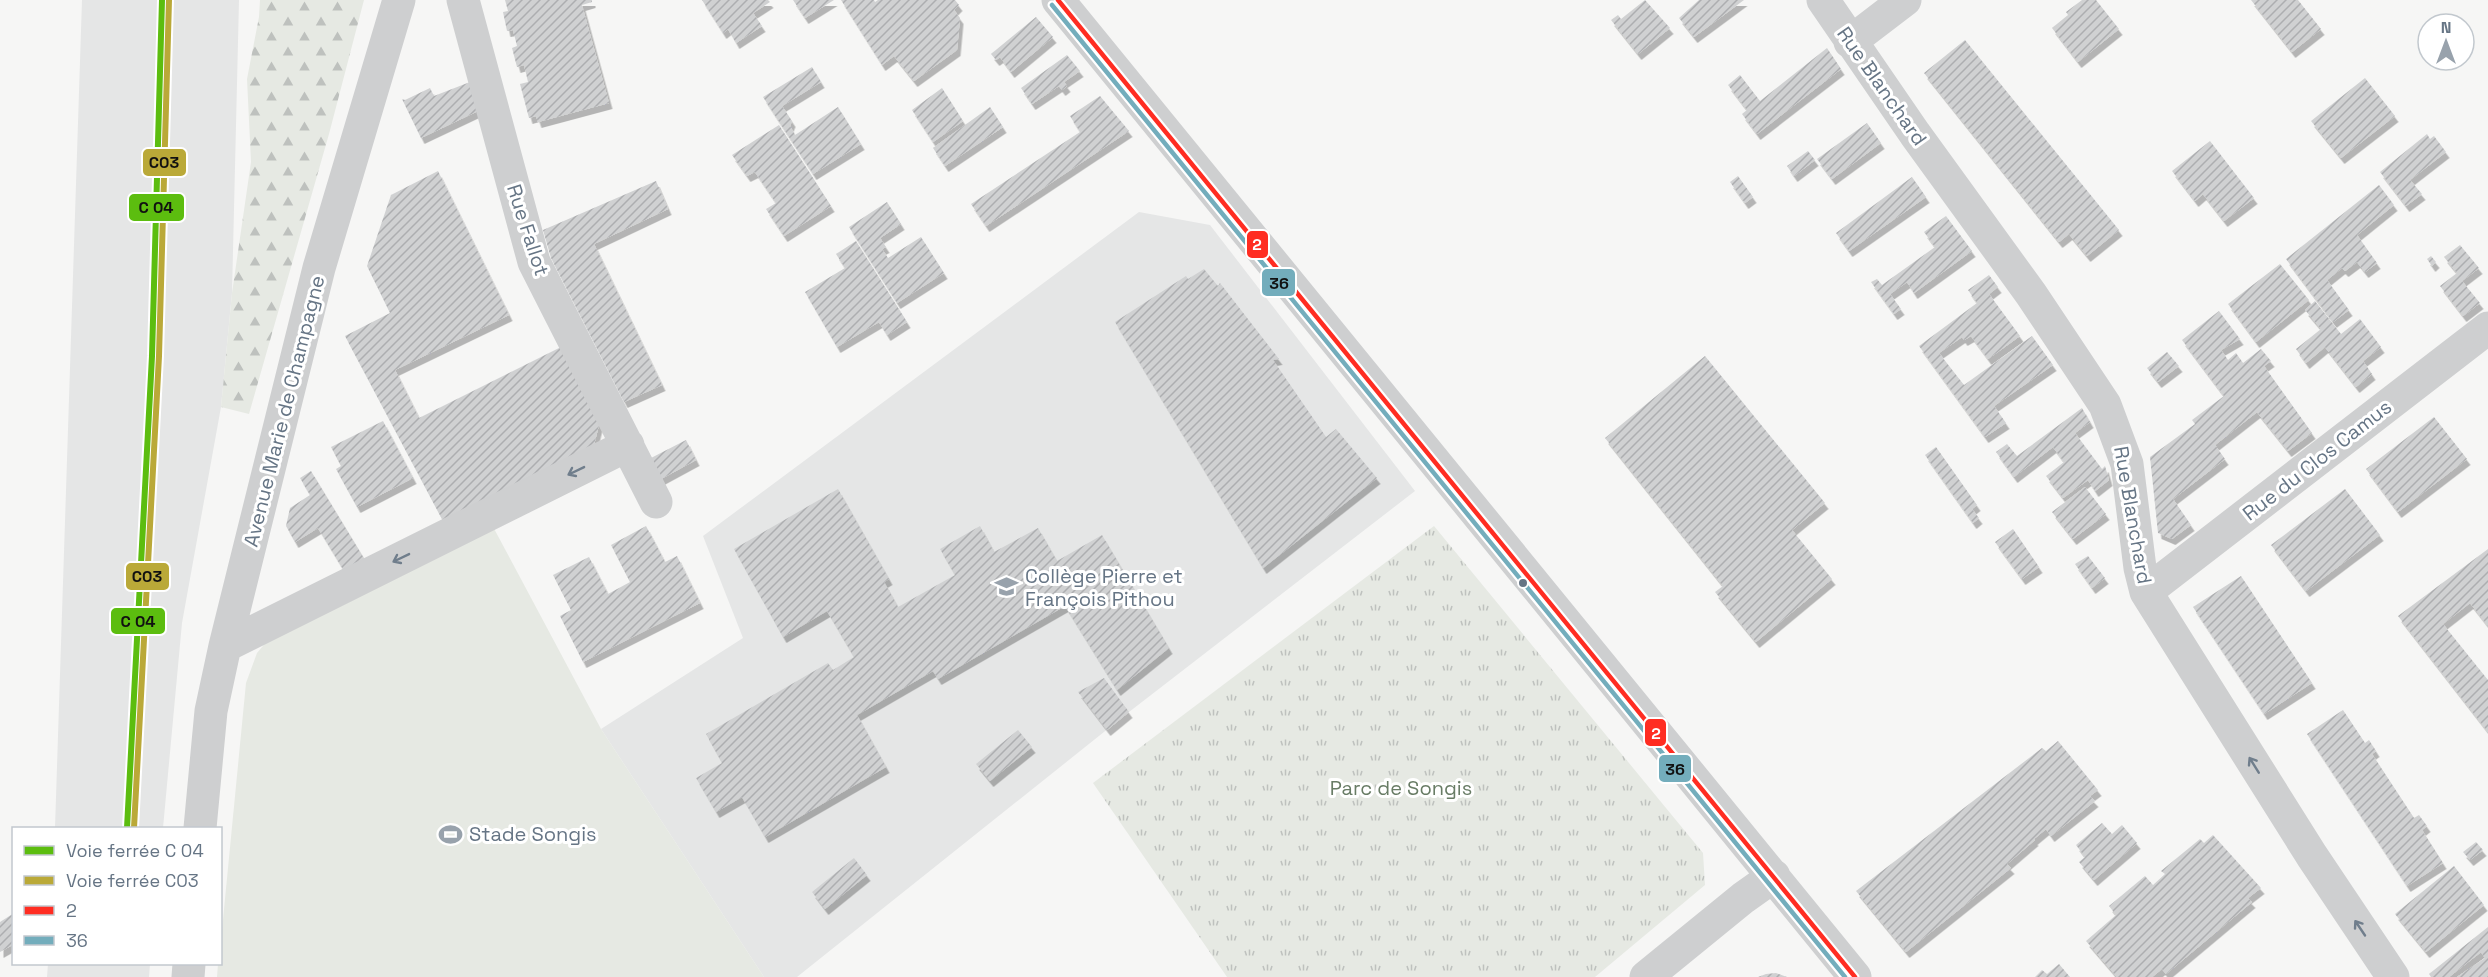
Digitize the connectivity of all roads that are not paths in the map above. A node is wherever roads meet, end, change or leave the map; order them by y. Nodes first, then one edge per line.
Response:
1 (399, 0) edge
2 (463, 0) edge
3 (1058, 0) edge
4 (1823, 0) edge
5 (1905, 0) edge
6 (1850, 42) junction
7 (2488, 328) edge
8 (628, 445) junction
9 (656, 502) dead end
10 (2146, 592) junction
11 (225, 646) junction
12 (200, 827) edge
13 (1774, 876) junction
14 (1646, 977) edge
15 (1856, 977) edge
16 (2393, 977) edge

1 - 11 street, Avenue Marie de Champagne
2 - 8 street, Rue Fallot
3 - 13 street
4 - 6 street, Rue Blanchard
5 - 6 street
6 - 10 street, Rue Blanchard
7 - 10 street, Rue du Clos Camus
8 - 9 street, Rue Fallot
8 -> 11 street
16 -> 10 street, Rue Blanchard
11 - 12 street, Avenue Marie de Champagne
13 - 14 street
13 - 15 street

